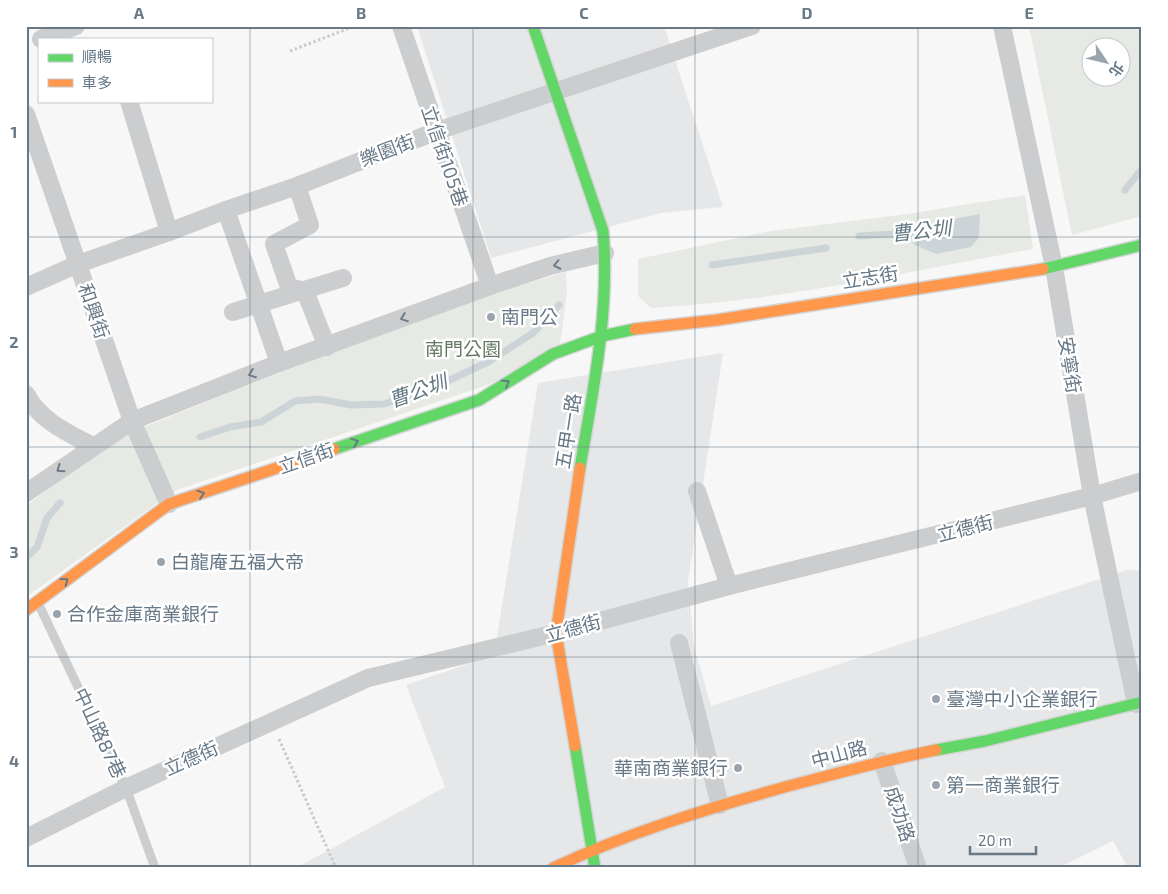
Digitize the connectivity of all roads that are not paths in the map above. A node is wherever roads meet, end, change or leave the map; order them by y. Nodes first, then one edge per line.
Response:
1 (76, 26) edge
2 (401, 26) edge
3 (533, 26) edge
4 (752, 26) edge
5 (1002, 26) edge
6 (43, 38) edge
7 (38, 40) edge
8 (26, 44) edge
9 (556, 91) junction
10 (129, 102) edge
11 (26, 114) edge
12 (437, 131) junction
13 (296, 186) junction
14 (226, 210) junction
15 (168, 232) junction
16 (1142, 245) edge
17 (605, 253) junction
18 (78, 264) junction
19 (1054, 267) junction
20 (343, 278) dead end
21 (490, 286) junction
22 (26, 287) edge
23 (305, 291) junction
24 (258, 304) junction
25 (233, 312) dead end
26 (602, 336) junction
27 (327, 347) junction
28 (279, 363) junction
29 (26, 394) edge
30 (132, 421) junction
31 (93, 446) junction
32 (1142, 481) edge
33 (697, 491) dead end
34 (26, 493) edge
35 (1092, 496) junction
36 (170, 504) junction
37 (728, 586) junction
38 (38, 602) junction
39 (26, 610) edge
40 (556, 633) junction
41 (679, 643) dead end
42 (1139, 703) edge
43 (882, 760) junction
44 (126, 788) junction
45 (720, 805) junction
46 (26, 838) edge
47 (591, 850) junction
48 (155, 868) edge
49 (553, 868) edge
50 (595, 868) edge
51 (918, 868) edge

1 - 6 street
2 - 12 street, 立信街105巷
3 - 9 street, 五甲一路
4 - 9 street, 樂園街
5 - 19 street, 安寧街
7 - 8 street
9 - 12 street, 樂園街
9 - 17 street, 五甲一路
10 - 15 street
11 - 18 street, 和興街
12 - 13 street, 樂園街
12 - 21 street, 立信街105巷
13 - 14 street, 樂園街
13 - 23 street
14 - 15 street, 樂園街
14 - 24 street
15 - 18 street, 樂園街
16 - 19 street, 立志街
17 -> 21 street
17 - 26 street, 五甲一路
18 - 22 street, 樂園街
18 - 30 street, 和興街
19 - 26 street, 立志街
19 - 35 street, 安寧街
20 - 23 street
21 -> 27 street
23 - 24 street
23 - 27 street
24 - 25 street
24 - 28 street
36 -> 26 street, 立信街
26 - 40 street, 五甲一路
27 - 28 street
28 -> 30 street
29 - 31 street
30 - 31 street
30 - 36 street, 和興街
31 -> 34 street
32 - 35 street, 立德街
33 - 37 street
35 - 37 street, 立德街
35 - 42 street, 安寧街
38 -> 36 street, 立信街
37 - 40 street, 立德街
38 - 39 street, 立信街
38 - 44 lane, 中山路87巷
40 - 44 street, 立德街
40 - 47 street, 五甲一路
41 - 45 street
42 - 43 street, 中山路
43 - 45 street, 中山路
43 - 51 street, 成功路
44 - 46 street, 立德街
44 - 48 lane, 中山路87巷
45 - 47 street, 中山路
47 - 49 street, 中山路
47 - 50 street, 五甲一路

